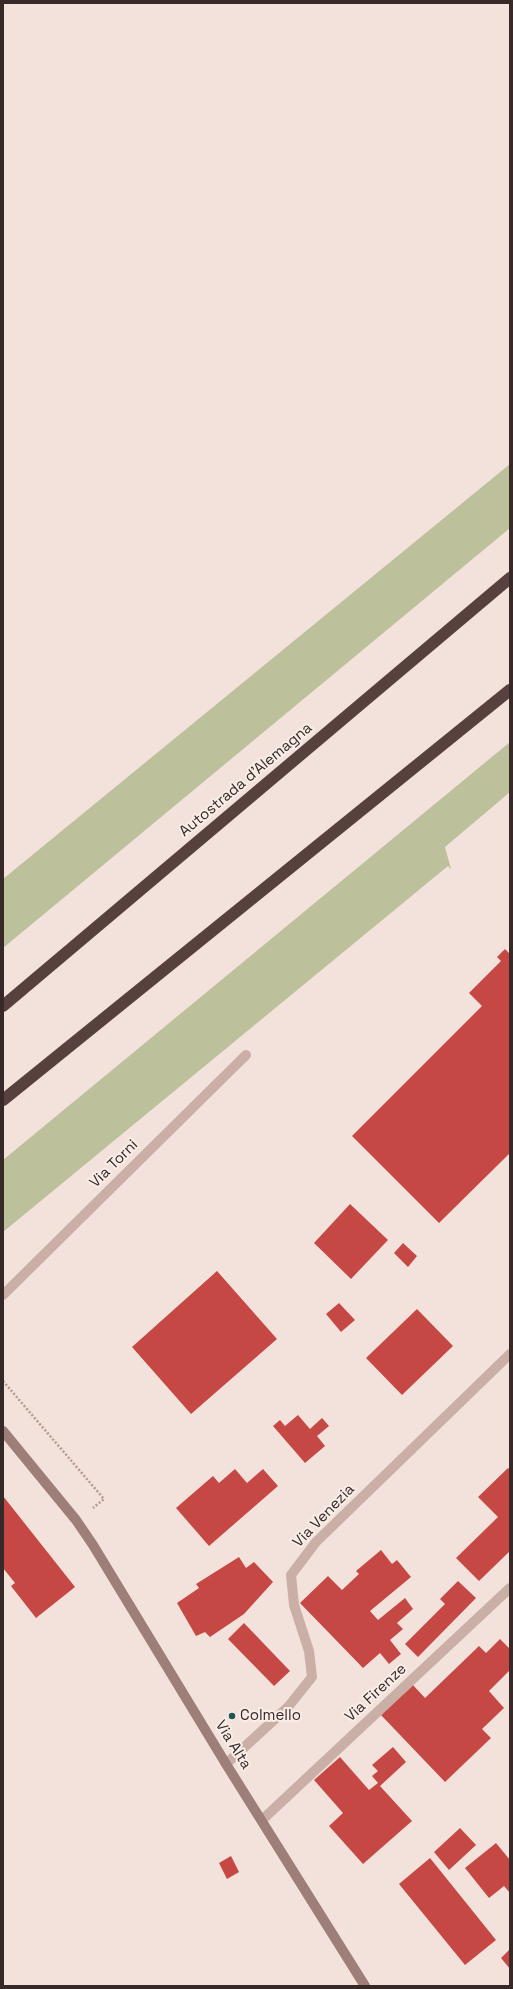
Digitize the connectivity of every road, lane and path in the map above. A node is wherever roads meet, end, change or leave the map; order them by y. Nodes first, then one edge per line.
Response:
1 (510, 578) edge
2 (510, 690) edge
3 (3, 1006) edge
4 (246, 1055) dead end
5 (3, 1100) edge
6 (3, 1295) edge
7 (510, 1354) edge
8 (3, 1381) edge
9 (3, 1431) edge
10 (76, 1520) junction
11 (510, 1588) edge
12 (226, 1764) junction
13 (262, 1820) junction
14 (365, 1986) edge

1 - 3 highway, Autostrada d'Alemagna
2 - 5 highway
4 - 6 street, Via Torni
7 - 12 street, Via Venezia
8 - 10 path
9 - 10 main road
10 - 12 main road, Via Alta
11 - 13 street, Via Firenze
12 - 13 main road, Via Alta
13 - 14 main road, Via Alta

